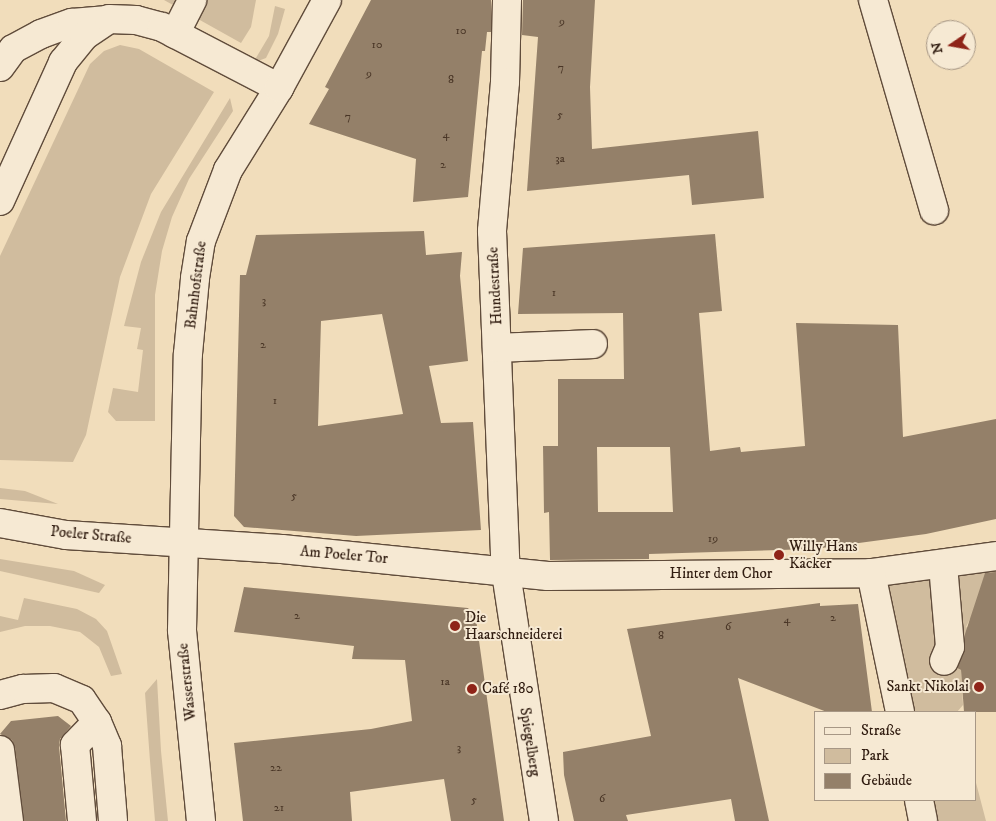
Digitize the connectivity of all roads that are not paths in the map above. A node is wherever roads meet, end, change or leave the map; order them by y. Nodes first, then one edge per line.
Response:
1 (192, 0) edge
2 (327, 0) edge
3 (507, 0) edge
4 (872, 0) edge
5 (109, 20) junction
6 (175, 34) junction
7 (0, 67) edge
8 (279, 88) junction
9 (0, 201) edge
10 (934, 210) dead end
11 (593, 344) dead end
12 (497, 348) junction
13 (0, 524) edge
14 (182, 542) junction
15 (996, 556) edge
16 (943, 565) junction
17 (506, 573) junction
18 (872, 573) junction
19 (944, 661) dead end
20 (0, 695) edge
21 (900, 711) edge
22 (97, 722) junction
23 (0, 750) edge
24 (919, 801) edge
25 (113, 820) edge
26 (9, 821) edge
27 (82, 821) edge
28 (201, 821) edge
29 (544, 821) edge
30 (923, 821) edge

1 - 6 street
2 - 8 street, Bahnhofstraße
3 - 12 street, Hundestraße
4 - 10 street
5 - 6 street
5 - 7 street
5 - 9 street
6 - 8 street
8 - 14 street, Bahnhofstraße
11 - 12 street
12 - 17 street, Hundestraße
13 - 14 street, Poeler Straße
14 - 17 street, Am Poeler Tor
14 - 28 street, Wasserstraße
15 - 16 street, Hinter dem Chor
16 - 18 street, Hinter dem Chor
16 - 19 street
17 - 18 street, Hinter dem Chor
17 - 29 street, Spiegelberg
18 - 21 street
20 - 22 street
22 - 25 street
22 - 27 street
23 - 26 street
24 - 30 street

